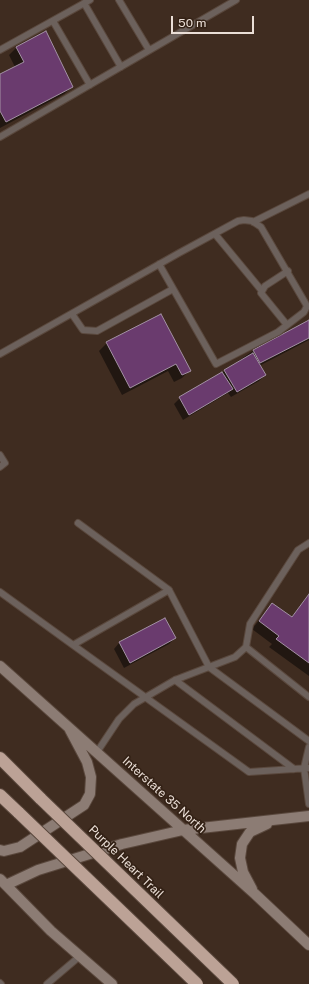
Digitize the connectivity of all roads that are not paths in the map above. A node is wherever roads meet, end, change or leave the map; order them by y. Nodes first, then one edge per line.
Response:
1 (119, 0) edge
2 (236, 0) edge
3 (87, 2) edge
4 (53, 20) junction
5 (0, 50) edge
6 (149, 50) junction
7 (121, 67) junction
8 (90, 85) junction
9 (0, 137) edge
10 (309, 194) edge
11 (253, 222) junction
12 (215, 234) junction
13 (159, 264) junction
14 (288, 271) junction
15 (173, 288) junction
16 (262, 290) junction
17 (308, 305) edge
18 (72, 314) junction
19 (286, 325) junction
20 (0, 354) edge
21 (0, 455) edge
22 (0, 467) edge
23 (78, 523) dead end
24 (309, 543) edge
25 (169, 590) junction
26 (0, 592) edge
27 (74, 645) junction
28 (246, 647) junction
29 (0, 666) edge
30 (209, 667) junction
31 (174, 680) junction
32 (146, 697) junction
33 (309, 697) edge
34 (66, 723) junction
35 (309, 741) edge
36 (309, 747) edge
37 (97, 752) junction
38 (0, 758) edge
39 (307, 768) edge
40 (294, 769) junction
41 (0, 795) edge
42 (309, 804) edge
43 (309, 816) edge
44 (274, 820) junction
45 (183, 830) junction
46 (0, 850) edge
47 (3, 882) edge
48 (254, 894) junction
49 (309, 945) edge
50 (80, 956) junction
51 (46, 984) edge
52 (112, 984) edge
53 (197, 984) edge
54 (233, 984) edge

1 - 6 lane
2 - 6 lane
3 - 4 lane
3 - 7 lane
4 - 5 lane
4 - 8 lane
6 - 7 lane
7 - 8 lane
8 - 9 lane
10 - 11 lane
11 - 12 lane
11 - 14 lane
12 - 13 lane
12 - 16 lane
13 - 15 lane
13 - 18 lane
14 - 16 lane
14 - 17 lane
15 - 18 lane
15 - 19 lane
16 - 19 lane
17 - 19 lane
18 - 20 lane
21 - 22 lane
23 - 25 lane
24 - 28 lane
25 - 27 lane
25 - 30 lane
26 - 27 lane
27 - 32 lane
28 - 30 lane
28 - 33 lane
29 - 34 main road, Interstate 35 North
30 - 31 lane
30 - 35 lane
31 - 32 lane
31 - 40 lane
32 - 37 lane
32 - 40 lane
34 - 37 main road, Interstate 35 North
34 - 46 main road
36 - 39 lane
37 - 45 main road, Interstate 35 North
38 - 54 highway, Purple Heart Trail, bridge
39 - 40 lane
39 - 42 lane
41 - 53 highway, bridge
43 - 44 main road
44 - 45 main road
44 - 48 main road
45 - 47 main road
45 - 48 main road, Interstate 35 North
47 - 50 main road
48 - 49 main road, Interstate 35 North
50 - 51 lane
50 - 52 main road

